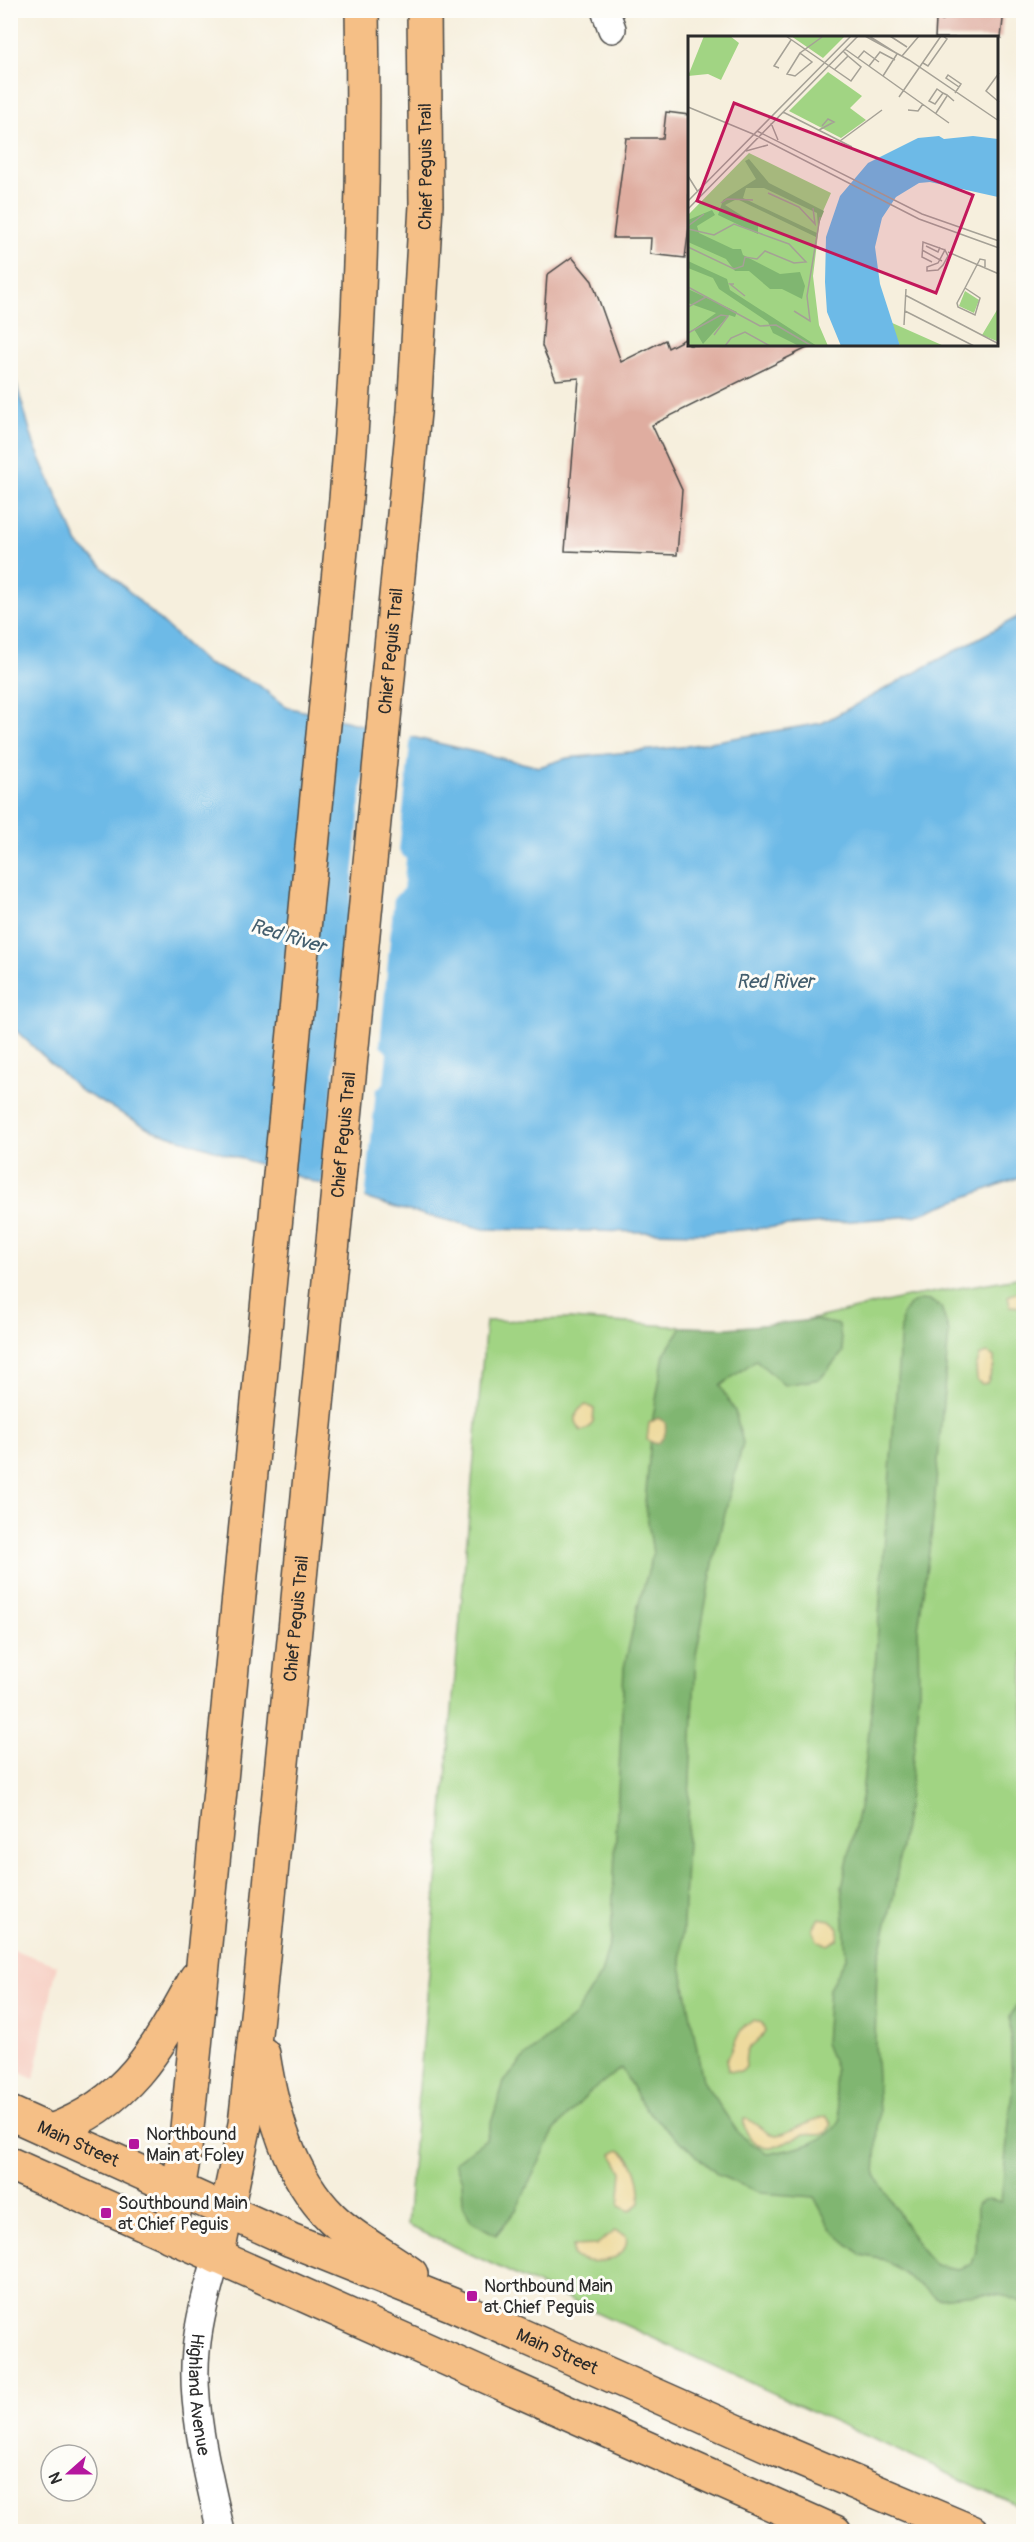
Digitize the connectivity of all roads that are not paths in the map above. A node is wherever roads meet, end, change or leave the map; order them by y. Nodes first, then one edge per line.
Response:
1 (362, 10) edge
2 (424, 10) edge
3 (202, 1965) junction
4 (259, 1998) junction
5 (10, 2113) edge
6 (51, 2131) junction
7 (10, 2164) edge
8 (178, 2189) junction
9 (226, 2211) junction
10 (170, 2236) junction
11 (217, 2257) junction
12 (453, 2305) junction
13 (221, 2532) edge
14 (835, 2532) edge
15 (972, 2532) edge

1 - 3 main road
2 - 4 main road, Chief Peguis Trail
3 - 6 main road
3 - 8 main road
4 - 9 main road, Chief Peguis Trail
4 - 12 main road
5 - 6 main road, Main Street
6 - 8 main road, Main Street
7 - 10 main road
8 - 9 main road, Main Street
8 - 10 main road
9 - 11 main road, Chief Peguis Trail
9 - 12 main road, Main Street
10 - 11 main road
11 - 13 street, Highland Avenue
11 - 14 main road
12 - 15 main road, Main Street

